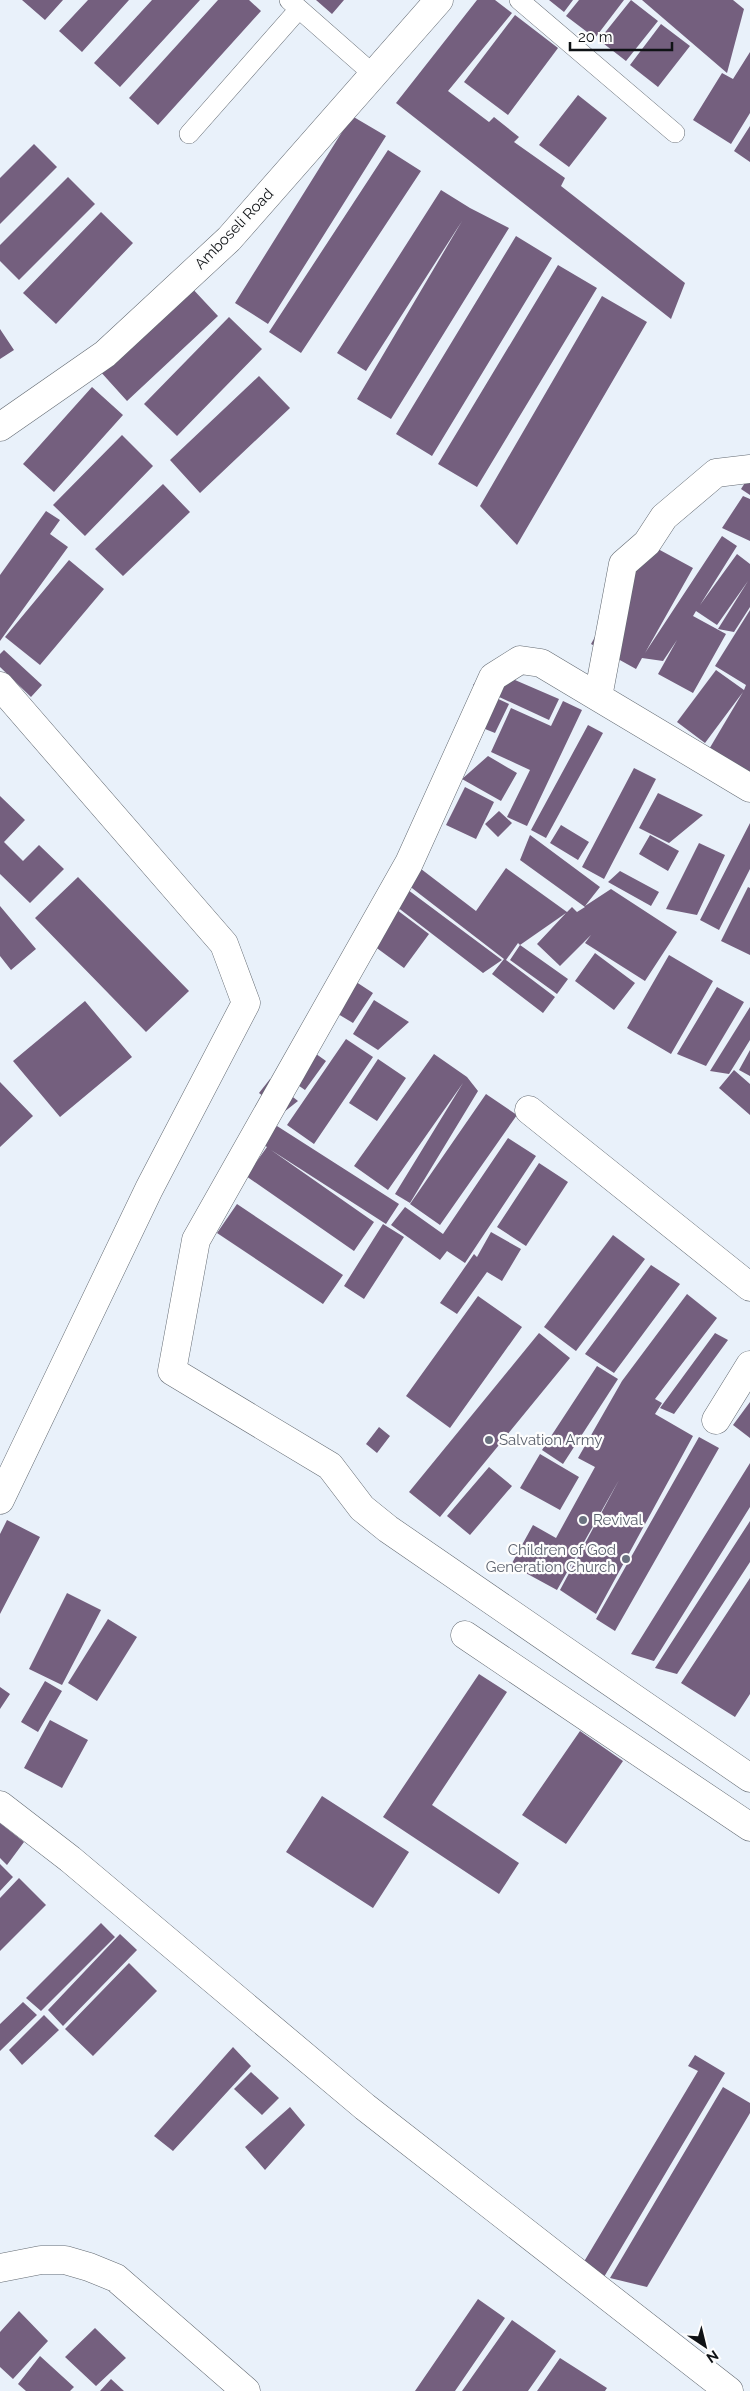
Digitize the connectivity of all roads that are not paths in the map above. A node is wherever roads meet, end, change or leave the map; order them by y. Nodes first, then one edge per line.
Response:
1 (439, 0) edge
2 (519, 0) edge
3 (294, 4) edge
4 (373, 74) junction
5 (675, 132) dead end
6 (189, 134) dead end
7 (0, 427) edge
8 (750, 469) edge
9 (0, 686) edge
10 (598, 697) junction
11 (750, 788) edge
12 (529, 1110) dead end
13 (750, 1287) edge
14 (750, 1365) edge
15 (716, 1420) dead end
16 (0, 1500) edge
17 (465, 1636) dead end
18 (750, 1778) edge
19 (0, 1805) edge
20 (750, 1827) edge
21 (0, 2268) edge
22 (246, 2391) edge
23 (729, 2391) edge

1 - 4 street, Amboseli Road
2 - 5 lane
3 - 4 lane
3 - 6 lane
4 - 7 street, Amboseli Road
8 - 10 street
9 - 16 street
10 - 11 street
10 - 18 street
12 - 13 street
14 - 15 street
17 - 20 street
19 - 23 street
21 - 22 street

